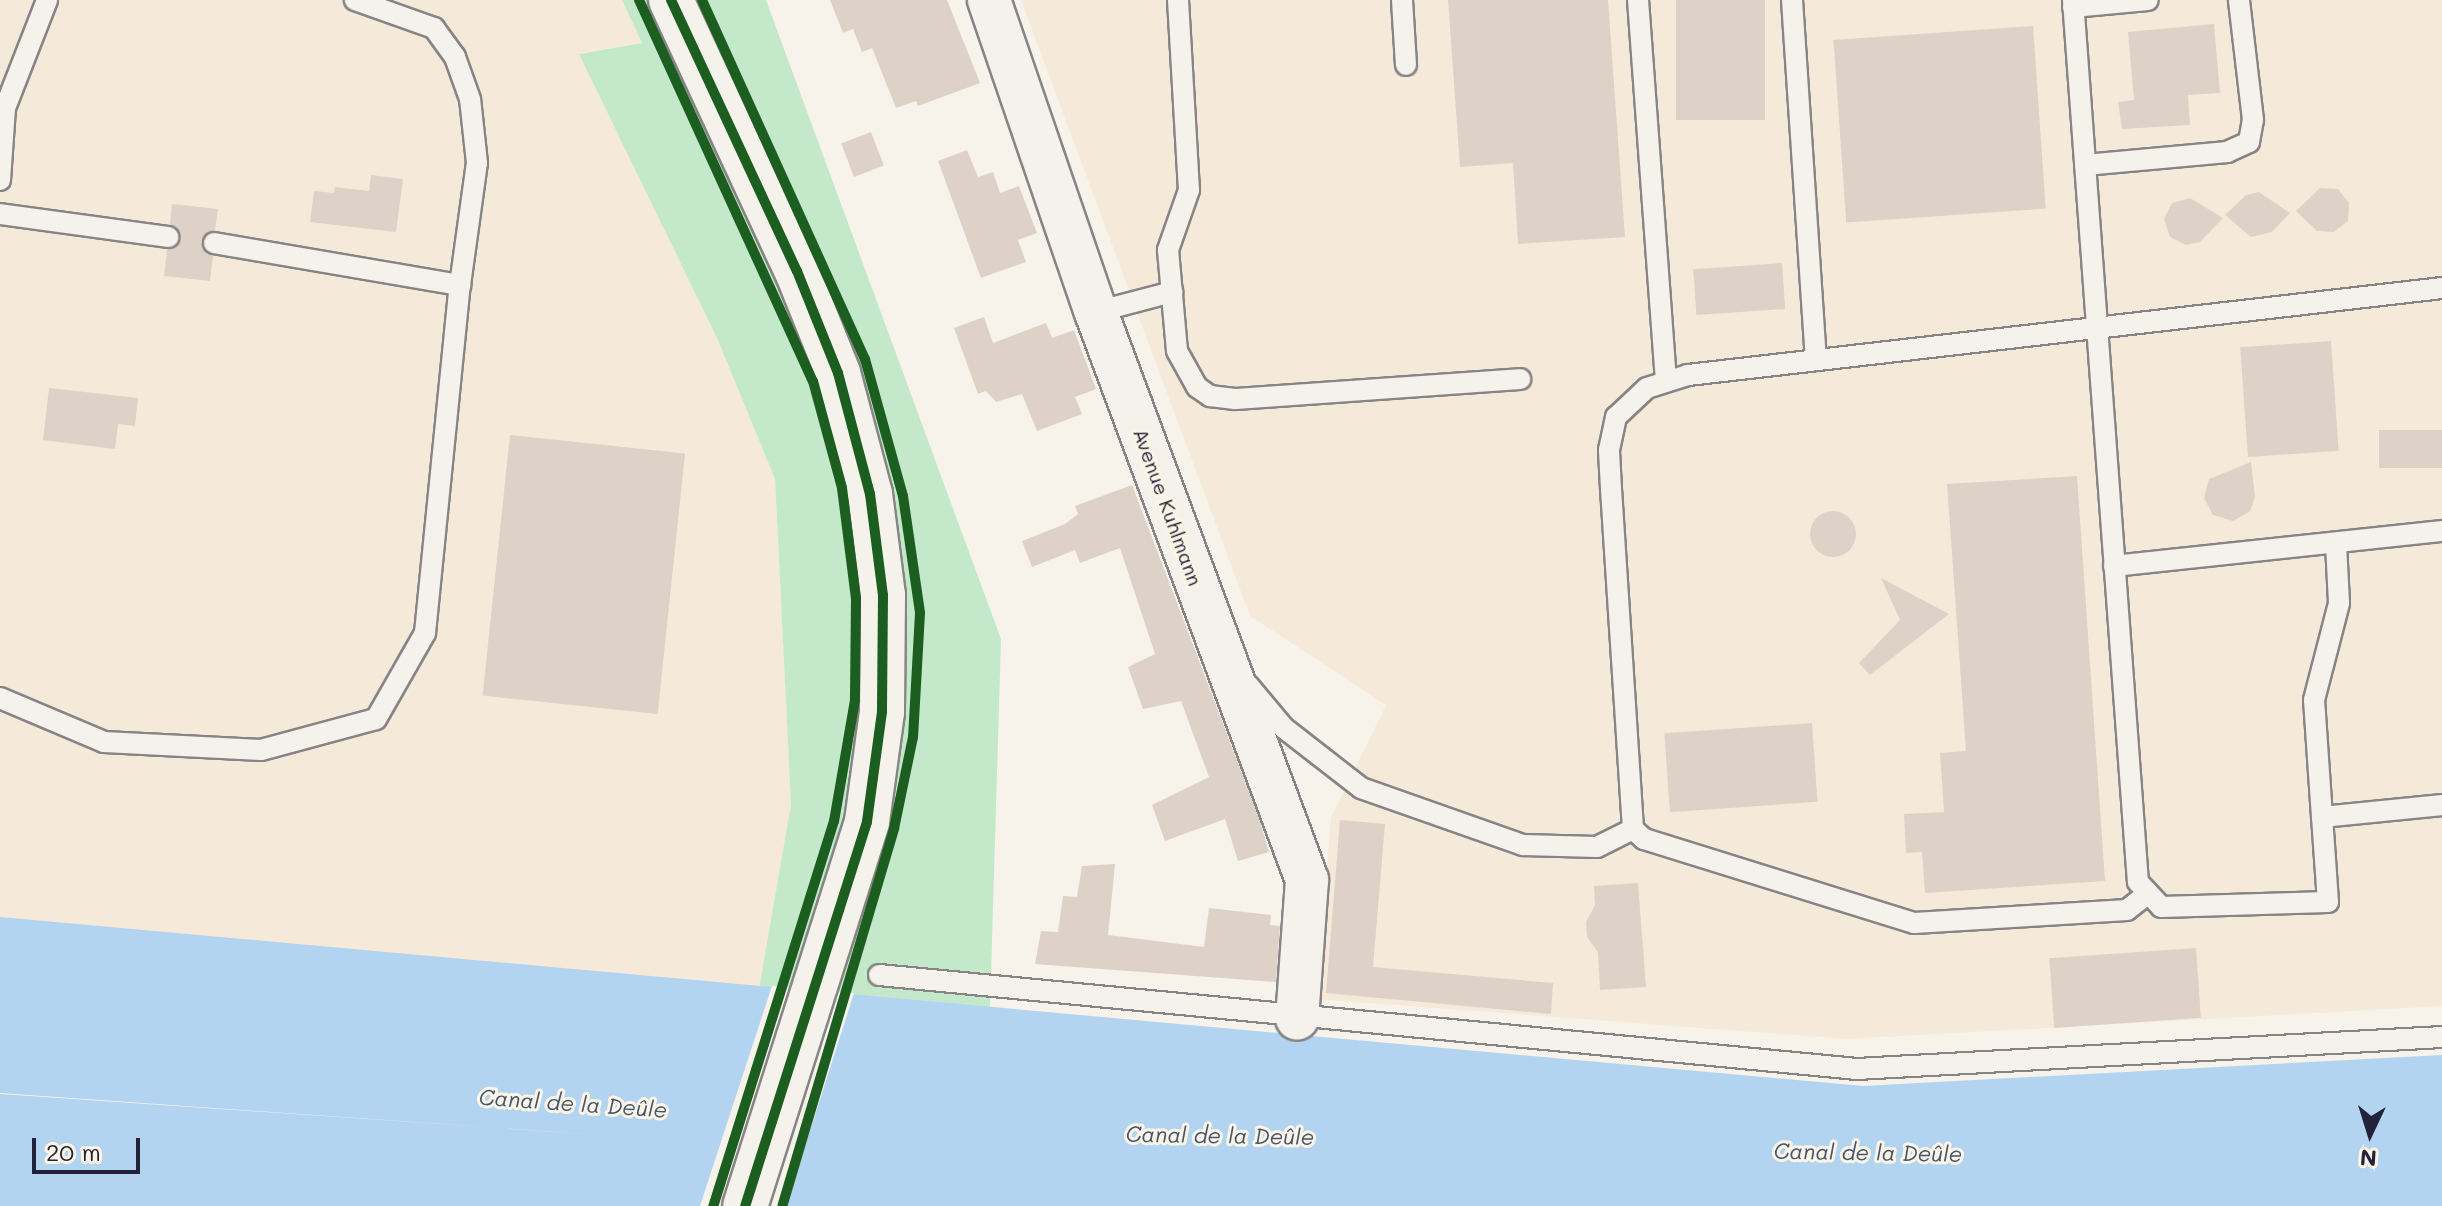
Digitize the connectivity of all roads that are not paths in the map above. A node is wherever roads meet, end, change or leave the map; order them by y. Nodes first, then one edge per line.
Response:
1 (47, 0) edge
2 (355, 0) edge
3 (671, 0) edge
4 (989, 0) edge
5 (1178, 0) edge
6 (1402, 0) edge
7 (1638, 0) edge
8 (1792, 0) edge
9 (2148, 0) edge
10 (2239, 0) edge
11 (2073, 3) edge
12 (1406, 65) dead end
13 (2085, 165) junction
14 (0, 180) edge
15 (0, 214) edge
16 (168, 237) dead end
17 (214, 243) dead end
18 (460, 285) junction
19 (2442, 288) edge
20 (1172, 292) junction
21 (1096, 312) junction
22 (2096, 326) junction
23 (1816, 360) junction
24 (1520, 379) dead end
25 (1666, 381) junction
26 (2442, 531) edge
27 (2336, 544) junction
28 (2114, 566) junction
29 (1223, 655) junction
30 (0, 698) edge
31 (2442, 805) edge
32 (2322, 817) junction
33 (1633, 829) junction
34 (2146, 895) junction
35 (879, 975) dead end
36 (1297, 1019) junction
37 (2442, 1037) edge
38 (745, 1206) edge

1 - 14 lane
2 - 18 lane
3 - 38 street
4 - 21 street, Avenue Kuhlmann
5 - 20 lane
6 - 12 lane
7 - 25 lane
8 - 23 lane
9 - 11 lane
10 - 13 lane
11 - 13 lane
13 - 22 lane
15 - 16 lane
17 - 18 lane
18 - 30 lane
19 - 22 lane
20 - 21 lane
20 - 24 lane
21 - 29 street, Avenue Kuhlmann
22 - 23 lane
22 - 28 lane
23 - 25 lane
25 - 33 lane
26 - 27 lane
27 - 28 lane
27 - 32 lane
28 - 34 lane
29 - 33 lane
29 - 36 street, Avenue Kuhlmann
31 - 32 lane
32 - 34 lane
33 - 34 lane
35 - 36 lane
36 - 37 lane

